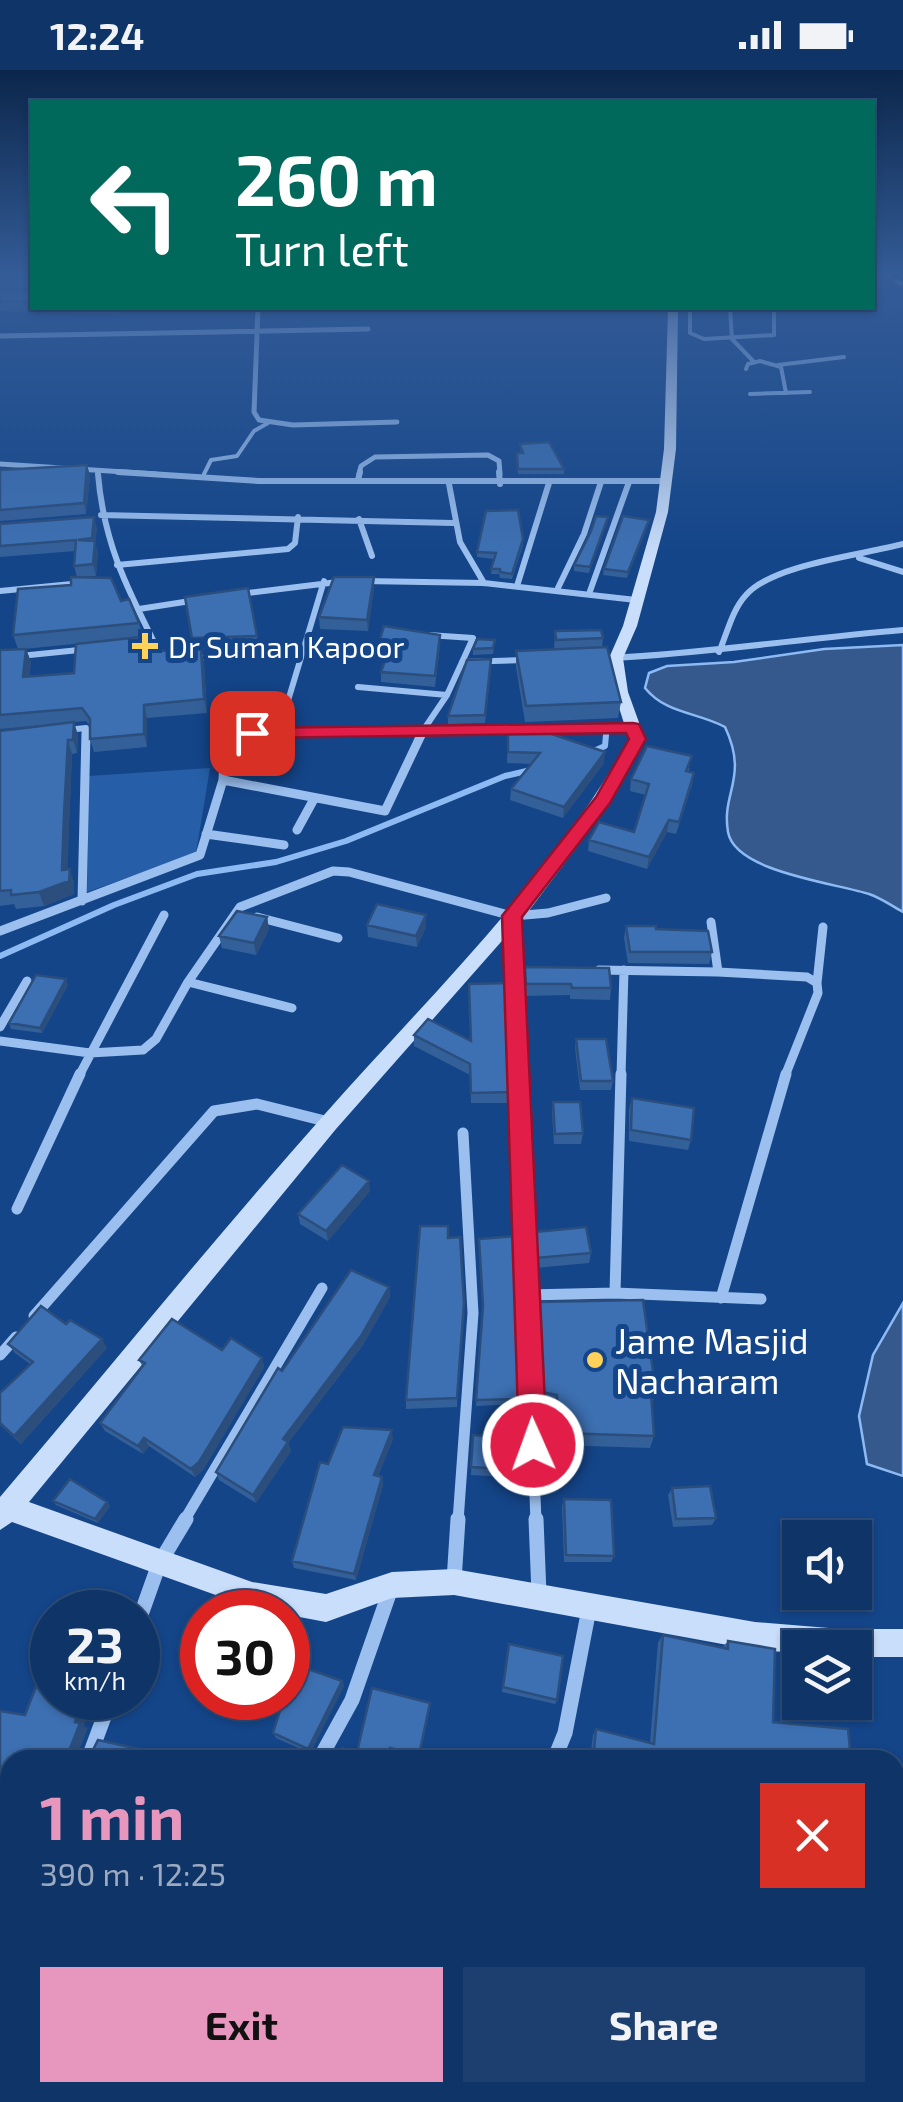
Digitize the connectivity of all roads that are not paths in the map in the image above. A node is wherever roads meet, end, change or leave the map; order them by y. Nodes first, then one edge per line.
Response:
1 (256, 368) edge
2 (671, 368) edge
3 (781, 368) edge
4 (810, 392) dead end
5 (786, 393) junction
6 (750, 394) dead end
7 (397, 422) dead end
8 (268, 423) junction
9 (0, 464) edge
10 (98, 474) dead end
11 (204, 475) junction
12 (358, 480) junction
13 (666, 481) junction
14 (601, 482) junction
15 (629, 482) junction
16 (549, 483) junction
17 (448, 484) junction
18 (500, 484) junction
19 (101, 517) junction
20 (298, 518) junction
21 (359, 519) junction
22 (85, 522) edge
23 (454, 522) junction
24 (903, 544) edge
25 (372, 556) dead end
26 (858, 558) junction
27 (118, 565) junction
28 (903, 572) edge
29 (123, 580) junction
30 (324, 581) junction
31 (106, 582) edge
32 (88, 583) edge
33 (484, 583) junction
34 (517, 586) junction
35 (557, 590) junction
36 (0, 591) edge
37 (590, 594) junction
38 (232, 595) edge
39 (213, 598) edge
40 (636, 600) junction
41 (139, 608) junction
42 (903, 630) edge
43 (412, 634) edge
44 (153, 643) junction
45 (134, 645) edge
46 (96, 648) edge
47 (719, 652) junction
48 (238, 654) dead end
49 (0, 658) edge
50 (607, 658) junction
51 (170, 660) edge
52 (186, 660) edge
53 (539, 660) edge
54 (462, 662) junction
55 (358, 687) dead end
56 (447, 695) junction
57 (633, 728) junction
58 (52, 732) edge
59 (422, 732) junction
60 (278, 734) junction
61 (222, 780) junction
62 (314, 799) junction
63 (297, 830) dead end
64 (206, 834) junction
65 (284, 845) dead end
66 (606, 898) dead end
67 (82, 901) junction
68 (237, 912) junction
69 (164, 915) dead end
70 (512, 916) junction
71 (711, 922) dead end
72 (823, 927) dead end
73 (0, 931) edge
74 (338, 938) dead end
75 (512, 970) junction
76 (531, 970) edge
77 (587, 970) edge
78 (624, 970) junction
79 (718, 972) junction
80 (27, 981) edge
81 (188, 982) junction
82 (817, 983) junction
83 (292, 1008) dead end
84 (0, 1027) edge
85 (0, 1041) edge
86 (90, 1053) junction
87 (329, 1122) junction
88 (462, 1134) dead end
89 (16, 1209) dead end
90 (322, 1288) dead end
91 (615, 1293) junction
92 (528, 1295) junction
93 (721, 1298) junction
94 (761, 1298) dead end
95 (0, 1355) edge
96 (4, 1512) edge
97 (158, 1564) junction
98 (454, 1582) junction
99 (392, 1585) junction
100 (149, 1590) edge
101 (538, 1595) junction
102 (589, 1608) junction
103 (903, 1644) edge
104 (103, 1720) edge
105 (92, 1750) edge
106 (324, 1750) edge
107 (558, 1750) edge

1 - 8 street
2 - 13 street
3 - 5 lane
4 - 5 lane
5 - 6 lane
7 - 8 street
8 - 11 lane
9 - 11 street
10 - 19 street
11 - 12 street
12 - 17 street
12 - 18 street
13 - 15 street
13 - 40 street
14 - 15 street
14 - 16 street
14 - 35 street
15 - 37 street
16 - 18 street
16 - 34 street
17 - 18 street
17 - 23 street
19 - 20 street
19 - 22 street
19 - 27 street
20 - 21 street
20 - 27 street
21 - 23 street
21 - 25 street
23 - 33 street
24 - 26 street
26 - 28 street
26 - 47 street
27 - 29 street
29 - 31 street
29 - 41 street
30 - 33 street
30 - 38 street
30 - 60 street
32 - 36 street
33 - 34 street
34 - 35 street
35 - 37 street
37 - 40 street
39 - 41 street
40 - 50 street
41 - 44 street
42 - 47 street
43 - 54 street
44 - 45 street
44 - 51 street
46 - 49 street
47 - 50 street
48 - 52 street
50 - 57 street
53 - 54 street
54 - 56 street
55 - 56 street
56 - 59 street
57 - 59 street
57 - 70 street
58 - 67 street
59 - 60 street
59 - 62 street
60 - 61 street
61 - 62 street
61 - 64 street
62 - 63 street
64 - 65 street
64 - 67 street
66 - 70 street
67 - 73 street
68 - 70 street
68 - 74 street
68 - 81 street
69 - 86 street
70 - 75 street
70 - 87 street
71 - 79 street
72 - 82 street
75 - 76 street
75 - 92 street
77 - 78 street
78 - 79 street
78 - 91 street
79 - 82 street
80 - 84 street
81 - 83 street
81 - 86 street
82 - 93 street
85 - 86 street
86 - 89 street
87 - 95 street
87 - 96 street
88 - 98 street
90 - 97 street
91 - 92 street
91 - 93 street
92 - 101 street
93 - 94 street
96 - 97 street
97 - 99 street
97 - 100 street
98 - 99 street
98 - 101 street
99 - 106 street
101 - 102 street
102 - 103 street
102 - 107 street
104 - 105 street

